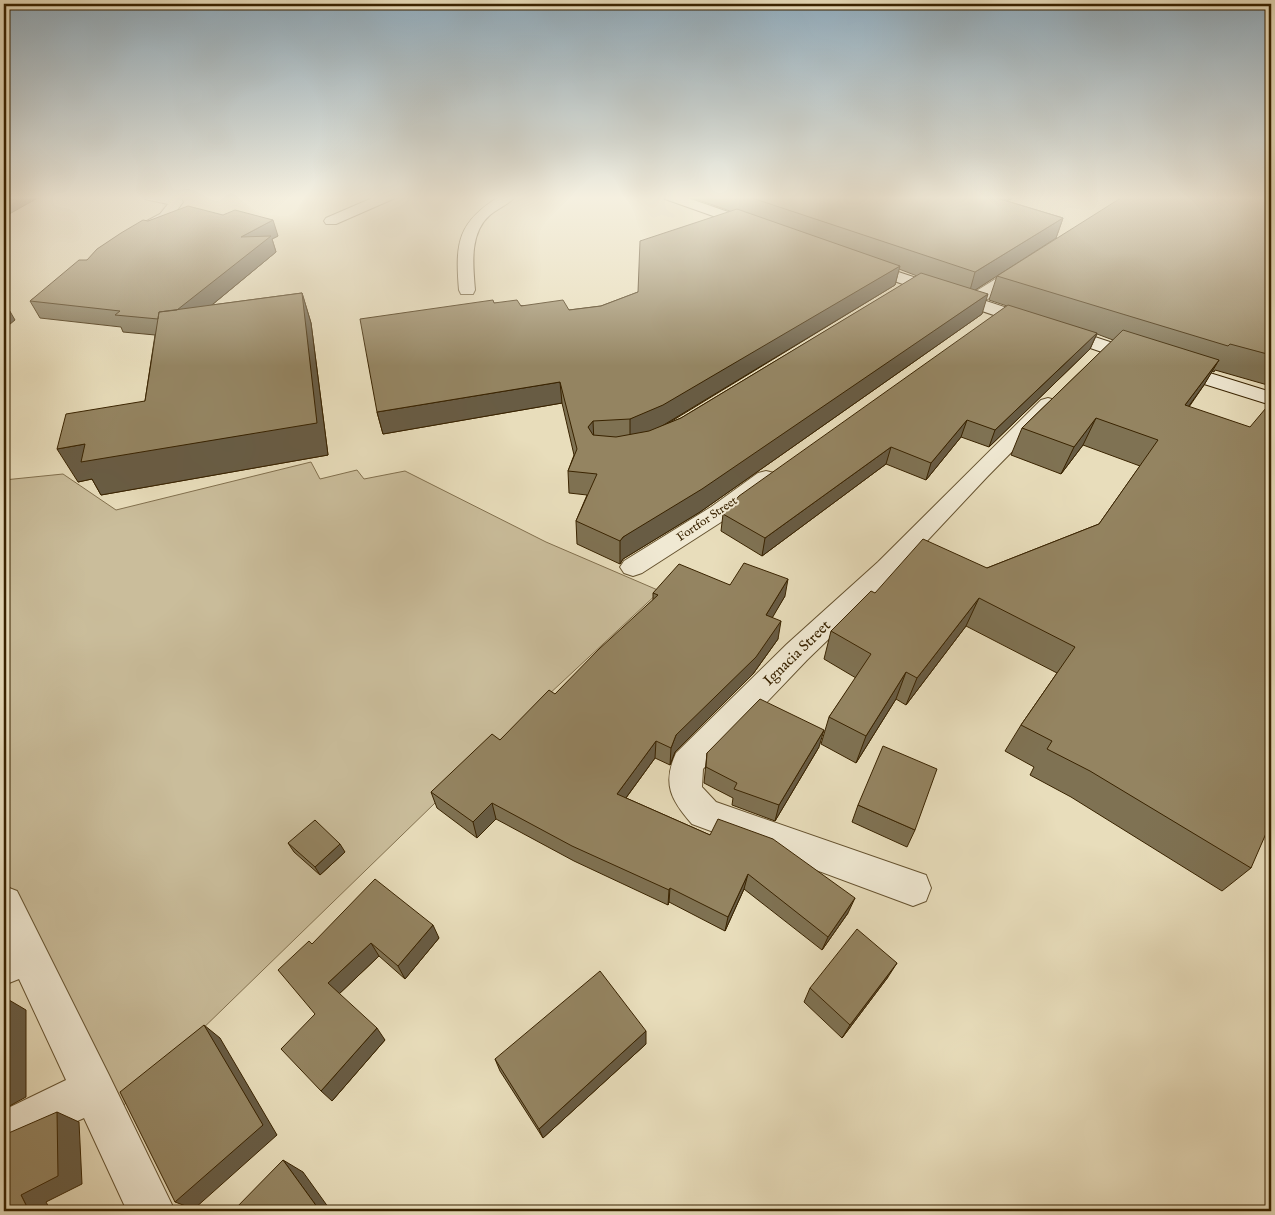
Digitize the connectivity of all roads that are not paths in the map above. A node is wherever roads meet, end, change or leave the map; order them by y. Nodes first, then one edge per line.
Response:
1 (467, 253) edge
2 (844, 258) edge
3 (1036, 261) edge
4 (467, 290) dead end
5 (971, 302) junction
6 (1106, 347) junction
7 (1085, 368) edge
8 (1064, 389) edge
9 (1271, 399) edge
10 (783, 466) edge
11 (633, 567) dead end
12 (913, 888) dead end
13 (4, 904) edge
14 (16, 960) edge
15 (94, 1090) junction
16 (4, 1133) edge
17 (151, 1211) edge

1 - 4 street
2 - 5 street
3 - 5 street
5 - 6 street
6 - 7 street
6 - 9 street
8 - 12 street, Ignacia Street
10 - 11 street, Fortfor Street
13 - 14 street
14 - 15 street
15 - 16 street
15 - 17 street

